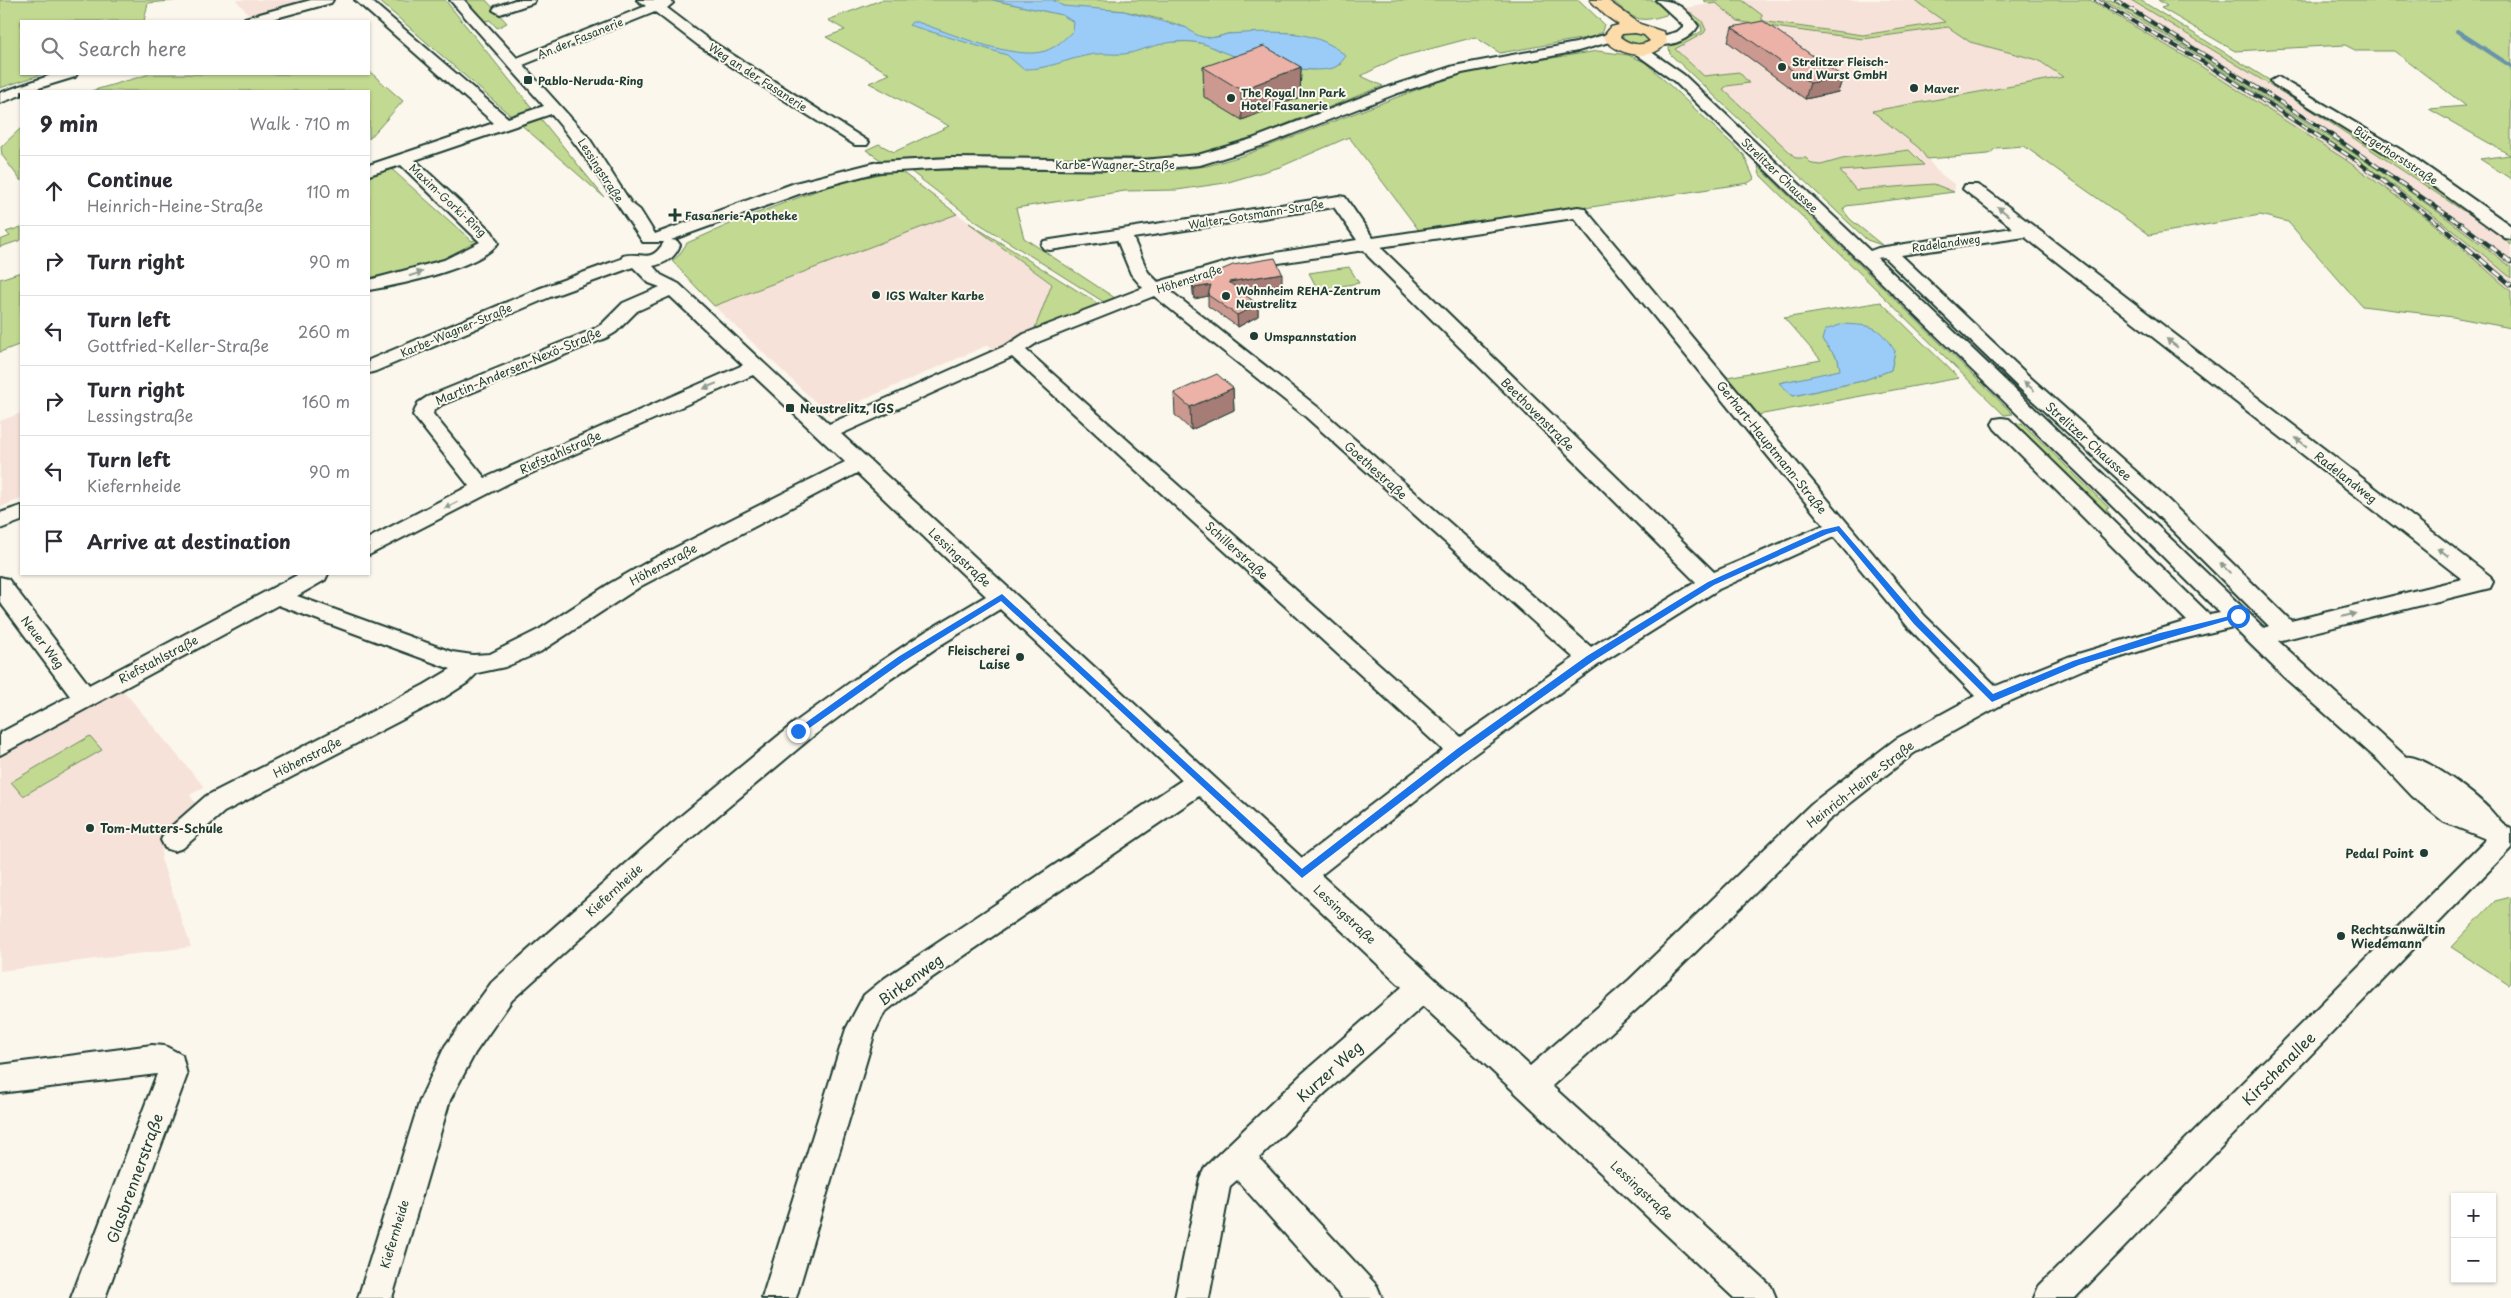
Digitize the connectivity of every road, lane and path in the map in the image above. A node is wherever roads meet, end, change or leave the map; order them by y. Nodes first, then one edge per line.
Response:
1 (326, 0) edge
2 (362, 0) edge
3 (457, 0) edge
4 (528, 0) edge
5 (644, 0) edge
6 (673, 0) edge
7 (1598, 0) edge
8 (1663, 0) edge
9 (658, 6) junction
10 (500, 10) dead end
11 (254, 20) edge
12 (1624, 38) junction
13 (1656, 40) junction
14 (514, 64) junction
15 (66, 75) edge
16 (1679, 78) junction
17 (2278, 81) dead end
18 (0, 98) edge
19 (554, 108) junction
20 (505, 124) junction
21 (861, 142) dead end
22 (403, 158) junction
23 (370, 170) edge
24 (1971, 189) dead end
25 (625, 206) junction
26 (1578, 212) joint
27 (2028, 231) junction
28 (1123, 234) junction
29 (2511, 234) edge
30 (1367, 243) junction
31 (660, 245) junction
32 (1050, 245) dead end
33 (1876, 253) junction
34 (632, 255) junction
35 (370, 285) edge
36 (671, 286) junction
37 (1156, 289) junction
38 (1014, 349) junction
39 (370, 367) edge
40 (755, 367) junction
41 (2033, 418) junction
42 (826, 433) junction
43 (859, 463) junction
44 (482, 488) junction
45 (20, 513) edge
46 (0, 522) edge
47 (1839, 528) junction
48 (370, 546) edge
49 (315, 575) edge
50 (1711, 584) junction
51 (0, 585) edge
52 (279, 594) junction
53 (1002, 597) junction
54 (2238, 616) junction
55 (2205, 624) junction
56 (2269, 635) junction
57 (1590, 659) junction
58 (471, 665) junction
59 (1992, 698) junction
60 (86, 699) junction
61 (0, 745) edge
62 (1460, 751) junction
63 (1201, 781) junction
64 (2503, 837) edge
65 (174, 840) dead end
66 (1302, 874) junction
67 (1423, 987) junction
68 (0, 1080) edge
69 (1530, 1086) junction
70 (1237, 1158) junction
71 (88, 1298) edge
72 (375, 1298) edge
73 (779, 1298) edge
74 (1192, 1298) edge
75 (1365, 1298) edge
76 (1759, 1298) edge
77 (2051, 1298) edge

1 - 11 street
2 - 20 street
3 - 14 street, Lessingstraße
4 - 10 street
5 - 9 street, Weg an der Fasanerie
6 - 9 street, An der Fasanerie
7 - 12 main road
8 - 13 street
9 - 14 street, An der Fasanerie
9 - 21 street, Weg an der Fasanerie
12 - 13 main road
12 - 16 street, Strelitzer Chaussee
12 - 31 street, Karbe-Wagner-Straße
13 - 16 street, Strelitzer Chaussee
14 - 19 street, Lessingstraße
15 - 18 street
16 - 33 street, Strelitzer Chaussee
17 - 29 street, Bürgerhorststraße
19 - 20 street, Maxim-Gorki-Ring
19 - 25 street, Lessingstraße
20 - 22 street, Maxim-Gorki-Ring
22 - 23 street
35 -> 22 street, Maxim-Gorki-Ring
27 -> 24 street, Radelandweg
25 - 31 street, Lessingstraße
25 - 34 street, Lessingstraße
26 - 30 street, Höhenstraße
26 - 47 street, Gerhart-Hauptmann-Straße
27 - 33 street, Radelandweg
56 -> 27 street, Radelandweg
28 - 30 street, Walter-Gotsmann-Straße
28 - 32 street, Walter-Gotsmann-Straße
28 - 37 street
30 - 37 street, Höhenstraße
30 - 50 street, Beethovenstraße
31 - 34 street, Karbe-Wagner-Straße
31 - 36 street, Lessingstraße
33 - 41 street, Strelitzer Chaussee
56 -> 33 street, Strelitzer Chaussee
34 - 36 street, Lessingstraße
34 - 39 street, Karbe-Wagner-Straße
36 - 40 street, Lessingstraße
36 - 44 street, Martin-Andersen-Nexö-Straße
37 - 38 street, Höhenstraße
37 - 57 street, Goethestraße
38 - 42 street, Höhenstraße
38 - 62 street, Schillerstraße
40 - 42 street, Lessingstraße
40 -> 44 street, Riefstahlstraße
41 - 54 street, Strelitzer Chaussee
41 - 55 street, Strelitzer Chaussee
42 - 43 street, Lessingstraße
43 - 53 street, Lessingstraße
43 - 58 street, Höhenstraße
44 -> 48 street, Riefstahlstraße
45 - 46 street
47 - 50 street
47 - 59 street, Gerhart-Hauptmann-Straße
49 - 52 street, Riefstahlstraße
50 - 57 street
51 - 60 street, Neuer Weg
52 - 58 street, Höhenstraße
52 - 60 street, Riefstahlstraße
53 - 63 street, Lessingstraße
53 - 72 street, Kiefernheide
54 - 55 street, Heinrich-Heine-Straße
54 - 56 street, Strelitzer Chaussee
55 - 59 street, Heinrich-Heine-Straße
56 - 64 street, Strelitzer Chaussee
57 - 62 street
58 - 65 street, Höhenstraße
59 - 69 street, Heinrich-Heine-Straße
60 - 61 street, Riefstahlstraße
62 - 66 street
63 - 66 street, Lessingstraße
63 - 73 street, Birkenweg
64 - 77 street, Kirschenallee
66 - 67 street, Lessingstraße
67 - 69 street, Lessingstraße
67 - 70 street, Kurzer Weg
68 - 71 street, Glasbrennerstraße
69 - 76 street, Lessingstraße
70 - 74 street, Kurzer Weg
70 - 75 street

